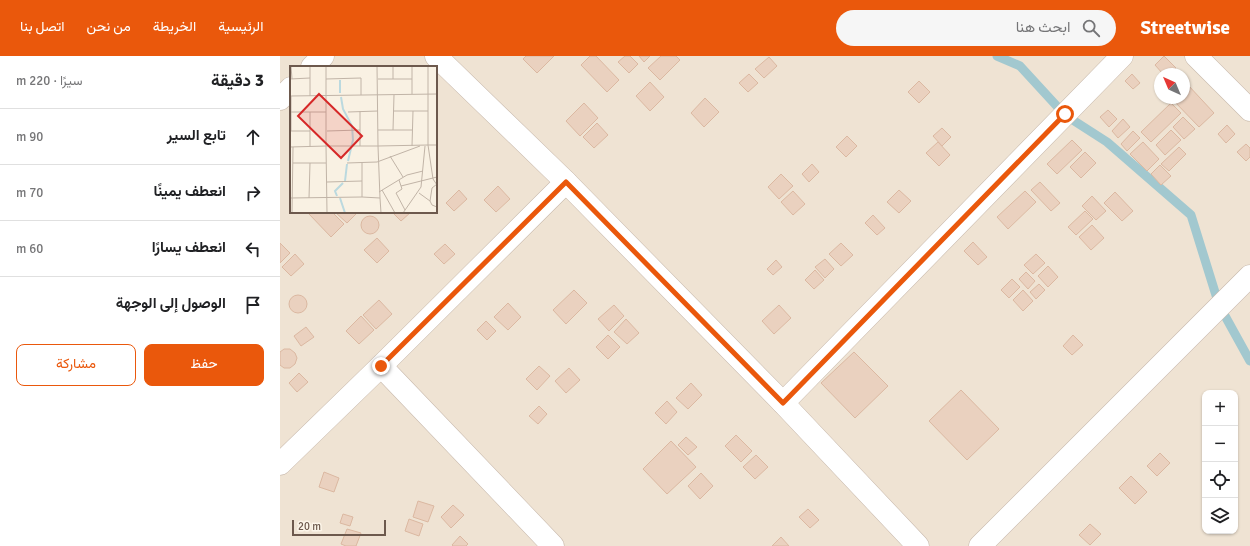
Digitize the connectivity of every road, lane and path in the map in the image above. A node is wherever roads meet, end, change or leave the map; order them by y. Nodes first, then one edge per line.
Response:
1 (323, 56) edge
2 (436, 56) edge
3 (1122, 56) edge
4 (1196, 56) edge
5 (313, 66) edge
6 (290, 89) edge
7 (280, 99) edge
8 (1250, 110) edge
9 (566, 182) junction
10 (1250, 276) edge
11 (381, 366) junction
12 (783, 403) junction
13 (280, 464) edge
14 (553, 546) edge
15 (918, 546) edge
16 (980, 546) edge

1 - 5 street
2 - 9 street
3 - 12 street
4 - 8 street
6 - 7 street
9 - 11 street
9 - 12 street
10 - 16 street
11 - 13 street
11 - 14 street
12 - 15 street

